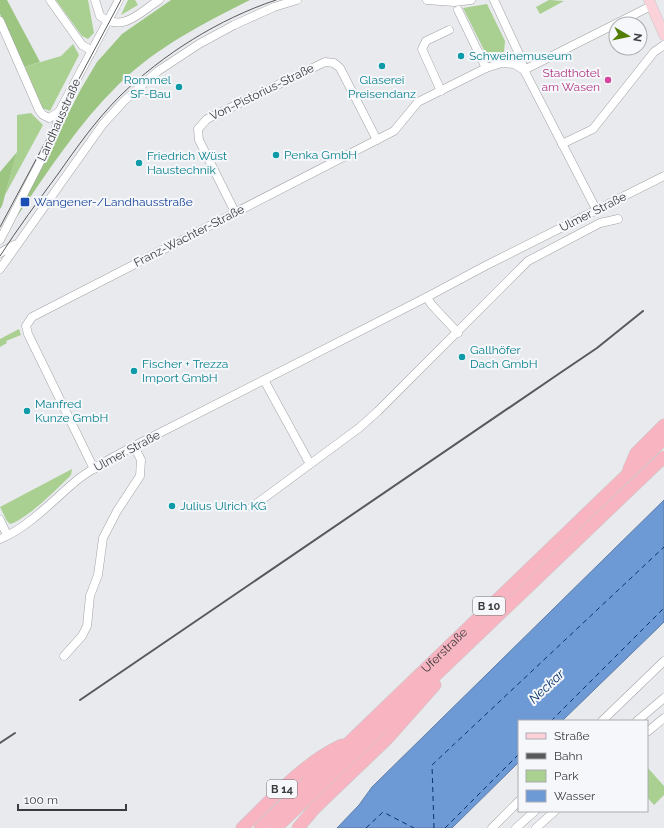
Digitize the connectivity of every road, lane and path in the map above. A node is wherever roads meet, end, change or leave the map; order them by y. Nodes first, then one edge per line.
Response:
1 (50, 0) edge
2 (95, 0) edge
3 (119, 0) edge
4 (159, 0) edge
5 (297, 0) edge
6 (427, 0) edge
7 (433, 0) edge
8 (436, 0) edge
9 (471, 0) edge
10 (494, 0) edge
11 (650, 3) edge
12 (458, 10) dead end
13 (0, 21) edge
14 (107, 21) junction
15 (449, 30) dead end
16 (664, 35) edge
17 (664, 45) edge
18 (92, 51) junction
19 (486, 68) junction
20 (524, 70) junction
21 (441, 91) junction
22 (59, 112) junction
23 (377, 140) junction
24 (562, 144) junction
25 (664, 176) edge
26 (597, 211) junction
27 (235, 212) junction
28 (618, 219) dead end
29 (0, 240) edge
30 (18, 243) junction
31 (521, 248) junction
32 (0, 253) edge
33 (528, 261) junction
34 (0, 269) edge
35 (427, 297) junction
36 (458, 333) junction
37 (264, 380) junction
38 (664, 424) edge
39 (664, 439) edge
40 (134, 446) junction
41 (664, 457) edge
42 (310, 464) junction
43 (659, 464) edge
44 (94, 468) junction
45 (627, 474) junction
46 (252, 507) dead end
47 (0, 520) edge
48 (4, 537) edge
49 (461, 651) junction
50 (64, 656) dead end
51 (664, 661) edge
52 (664, 698) edge
53 (664, 718) edge
54 (603, 720) edge
55 (639, 720) edge
56 (648, 731) edge
57 (351, 740) junction
58 (518, 802) edge
59 (535, 812) edge
60 (554, 812) edge
61 (242, 828) edge
62 (260, 828) edge
63 (276, 828) edge
64 (298, 828) edge
65 (492, 828) edge
66 (516, 828) edge
67 (536, 828) edge

1 - 18 street
2 - 14 street
3 - 14 street, Landhausstraße
4 - 14 street
5 - 30 street
6 - 7 street
7 - 8 street
7 - 9 street
10 - 20 street
11 - 16 main road
11 - 20 street
12 - 19 street
13 - 22 street
14 - 18 street, Landhausstraße
15 - 21 street
17 - 24 street
18 - 22 street, Landhausstraße
19 - 20 street, Franz-Wachter-Straße
19 - 21 street, Franz-Wachter-Straße
20 - 24 street
21 - 23 street, Franz-Wachter-Straße
22 - 29 street, Landhausstraße
23 - 27 street, Franz-Wachter-Straße
23 - 27 street, Von-Pistorius-Straße
24 - 26 street
25 - 26 street, Ulmer Straße
26 - 31 street, Ulmer Straße
27 - 44 street, Franz-Wachter-Straße
28 - 33 street, Ulmer Straße
30 - 32 street
30 - 34 street
31 - 33 street
31 - 35 street, Ulmer Straße
33 - 36 street, Ulmer Straße
35 - 36 street
35 - 37 street, Ulmer Straße
36 - 42 street, Ulmer Straße
37 - 40 street, Ulmer Straße
37 - 42 street
38 - 45 highway, B 10
39 - 45 highway, Uferstraße / B 10
40 - 44 street, Ulmer Straße
40 - 50 street
41 - 43 highway, Uferstraße / B 10
42 - 46 street, Ulmer Straße
43 - 49 highway, Uferstraße / B 10
44 - 48 street, Ulmer Straße
45 - 57 highway, Uferstraße / B 10
47 - 48 street
49 - 63 highway, Uferstraße / B 10
49 - 64 highway
51 - 54 street
52 - 55 street
53 - 56 street
57 - 61 highway, B 14
57 - 62 highway, Uferstraße / B 10
58 - 65 street
59 - 66 street
60 - 67 street

